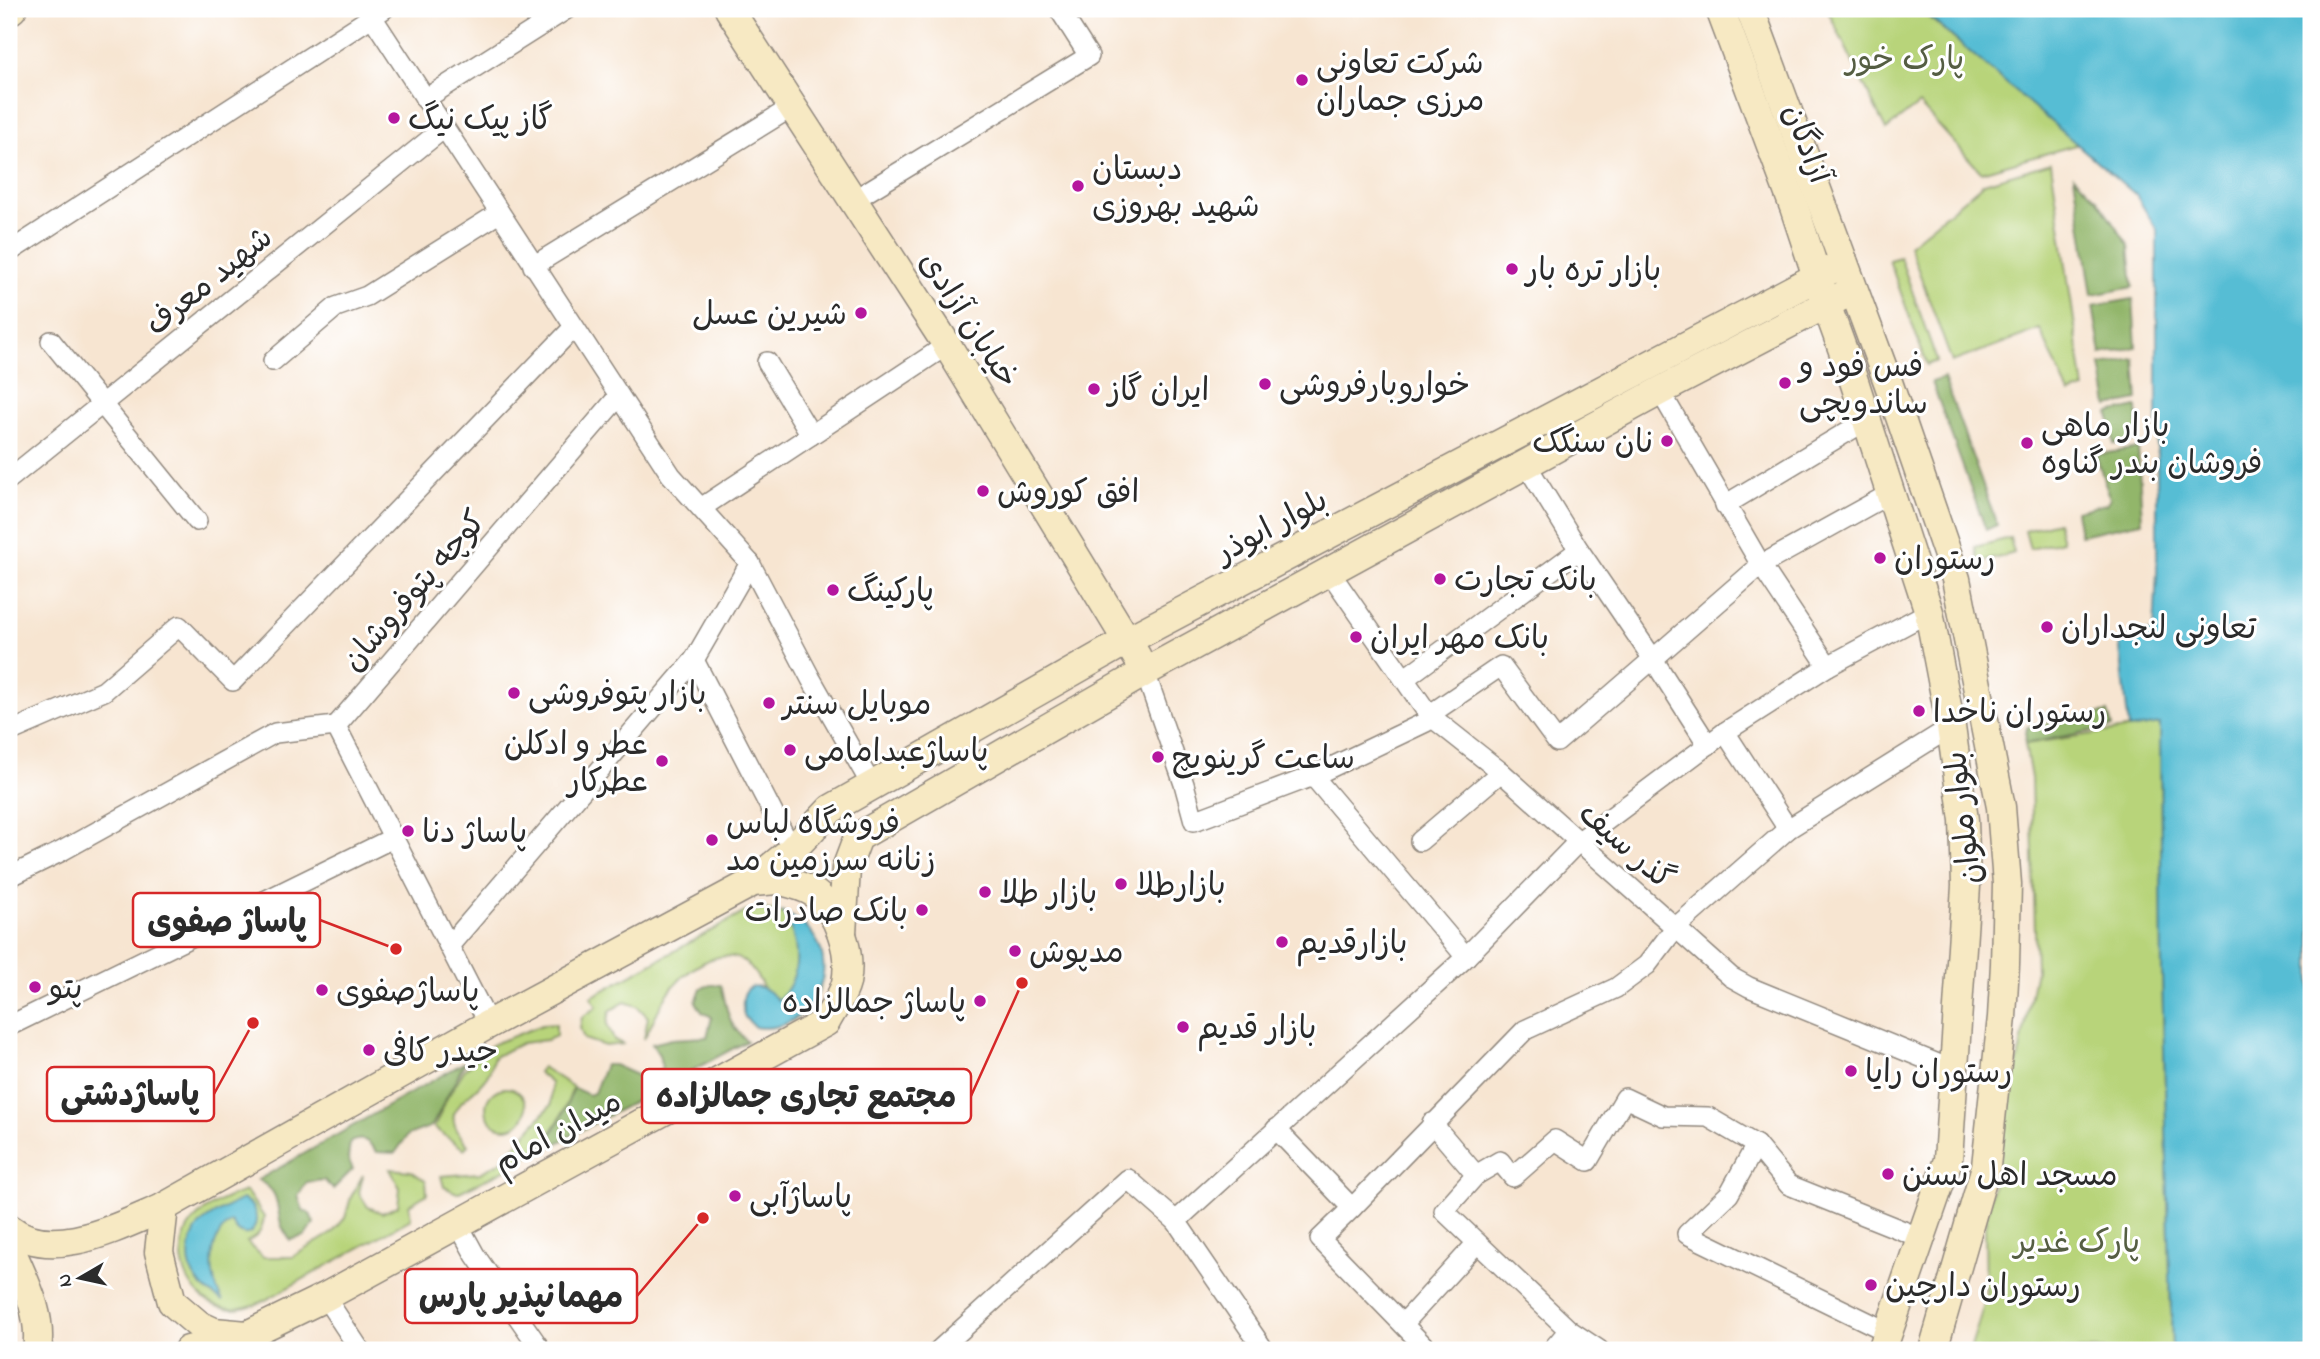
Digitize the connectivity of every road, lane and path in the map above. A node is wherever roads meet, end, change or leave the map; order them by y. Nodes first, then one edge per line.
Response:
1 (567, 9) edge
2 (729, 9) edge
3 (1059, 9) edge
4 (1720, 9) edge
5 (1750, 9) edge
6 (374, 11) edge
7 (425, 99) junction
8 (792, 107) junction
9 (444, 128) junction
10 (852, 201) junction
11 (499, 213) junction
12 (9, 252) edge
13 (1843, 262) junction
14 (533, 266) junction
15 (1817, 276) junction
16 (1853, 290) junction
17 (1826, 304) junction
18 (573, 328) junction
19 (51, 341) dead end
20 (947, 345) junction
21 (273, 361) dead end
22 (767, 362) dead end
23 (1660, 391) junction
24 (618, 397) junction
25 (101, 404) junction
26 (1867, 420) junction
27 (811, 435) junction
28 (1526, 464) junction
29 (9, 479) edge
30 (1891, 493) junction
31 (1725, 505) junction
32 (701, 509) junction
33 (197, 521) dead end
34 (1579, 550) junction
35 (750, 563) junction
36 (1761, 565) junction
37 (1329, 571) junction
38 (1929, 612) junction
39 (1128, 640) junction
40 (1653, 659) junction
41 (694, 660) junction
42 (1828, 666) junction
43 (1144, 672) junction
44 (1404, 678) junction
45 (1429, 715) junction
46 (336, 726) junction
47 (1951, 727) junction
48 (9, 732) edge
49 (1724, 732) junction
50 (1708, 745) junction
51 (1501, 772) junction
52 (1313, 776) junction
53 (872, 786) junction
54 (831, 809) junction
55 (1788, 829) junction
56 (858, 837) junction
57 (393, 838) junction
58 (1420, 841) dead end
59 (1578, 842) junction
60 (792, 850) junction
61 (9, 877) edge
62 (753, 882) junction
63 (1675, 928) junction
64 (842, 933) junction
65 (449, 946) junction
66 (1466, 957) junction
67 (489, 1024) junction
68 (9, 1026) edge
69 (1955, 1071) junction
70 (1432, 1123) junction
71 (1276, 1129) junction
72 (1756, 1145) junction
73 (1476, 1175) junction
74 (164, 1207) junction
75 (1352, 1208) junction
76 (1176, 1221) junction
77 (458, 1224) junction
78 (9, 1228) edge
79 (1921, 1238) junction
80 (1477, 1243) junction
81 (9, 1245) edge
82 (325, 1297) junction
83 (1403, 1324) junction
84 (1569, 1330) junction
85 (247, 1335) junction
86 (1885, 1341) edge
87 (1422, 1348) edge
88 (37, 1350) edge
89 (188, 1350) edge
90 (359, 1350) edge
91 (541, 1350) edge
92 (939, 1350) edge
93 (1264, 1350) edge
94 (1552, 1350) edge
95 (1599, 1350) edge
96 (1933, 1350) edge

1 - 7 street
2 - 8 main road, خیابان آزادی
3 - 10 street
4 - 15 main road, آزادگان
5 - 13 main road, آزادگان
6 - 7 street
6 - 12 street
7 - 9 street
8 - 10 main road, خیابان آزادی
8 - 14 street
9 - 11 street
9 - 25 street, شهید معرف
10 - 20 main road, خیابان آزادی
11 - 14 street
11 - 21 street
13 - 15 main road, بلوار ابوذر
13 - 16 main road, آزادگان
14 - 18 street
15 - 17 main road, آزادگان
15 - 39 main road, بلوار ابوذر
16 - 17 main road
16 - 96 main road, بلوار ملوان
17 - 23 main road
17 - 26 main road, بلوار ملوان
18 - 24 street
18 - 48 street
19 - 25 street
20 - 27 street
20 - 39 main road, خیابان آزادی
22 - 27 street
23 - 28 main road
23 - 31 street
24 - 32 street
24 - 46 street, کوچه پتوفروشان
25 - 29 street, شهید معرف
25 - 33 street
26 - 30 main road, بلوار ملوان
26 - 31 street
27 - 32 street
28 - 34 street
28 - 37 main road
30 - 36 street
30 - 38 main road, بلوار ملوان
31 - 36 street
32 - 35 street
34 - 40 street
34 - 44 street
35 - 41 street
35 - 53 street
36 - 40 street
36 - 42 street
37 - 43 main road
37 - 44 street, گذر سیف
38 - 42 street
38 - 47 main road, بلوار ملوان
39 - 43 main road, خیابان آزادی
39 - 53 main road, بلوار ابوذر
40 - 45 street
40 - 50 street
41 - 60 street
41 - 65 street
42 - 49 street
43 - 52 street
43 - 56 main road
44 - 45 street, گذر سیف
45 - 51 street, گذر سیف
45 - 52 street
46 - 57 street
46 - 61 street
47 - 55 street
47 - 69 main road, بلوار ملوان
49 - 50 street
49 - 55 street
50 - 59 street
51 - 58 street
51 - 59 street, گذر سیف
52 - 66 street
53 - 54 main road, بلوار ابوذر
54 - 56 main road
54 - 60 main road, بلوار ابوذر
55 - 63 street
56 - 64 main road
57 - 65 street
57 - 68 street
59 - 63 street, گذر سیف
59 - 66 street
60 - 62 main road, بلوار ابوذر
62 - 64 main road, میدان امام
62 - 67 main road
63 - 69 street, گذر سیف
63 - 70 street
64 - 77 main road, میدان امام
65 - 67 street
66 - 71 street
67 - 74 main road
69 - 79 main road, بلوار ملوان
70 - 73 street
70 - 75 street
71 - 75 street
71 - 76 street
72 - 73 street
72 - 79 street
72 - 86 street
73 - 80 street
74 - 78 main road
74 - 85 main road
75 - 83 street
76 - 92 street
76 - 93 street
77 - 82 main road, میدان امام
77 - 91 street
79 - 86 main road, بلوار ملوان
80 - 83 street
80 - 84 street
81 - 88 main road
82 - 85 main road, میدان امام
82 - 90 street
83 - 87 street
84 - 94 street
84 - 95 street
85 - 89 main road, میدان امام

